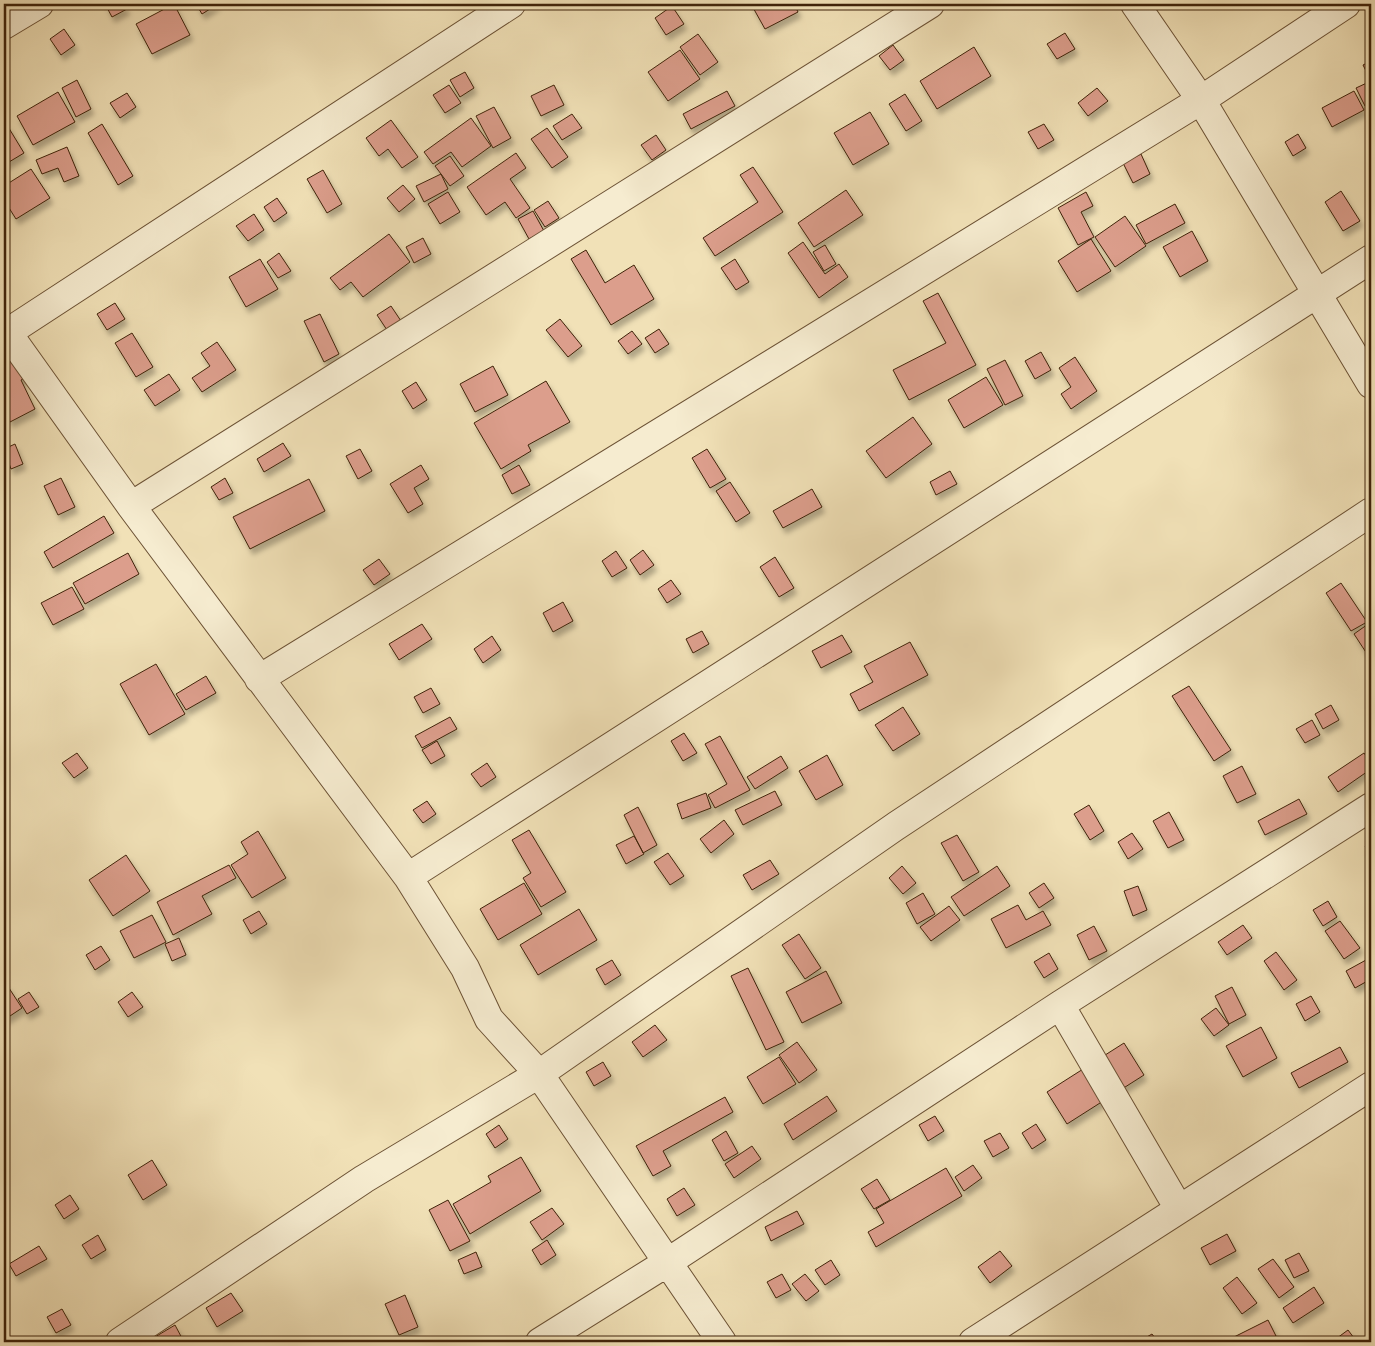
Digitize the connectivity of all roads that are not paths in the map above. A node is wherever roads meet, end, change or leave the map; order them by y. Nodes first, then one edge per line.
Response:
1 (39, 4) edge
2 (511, 4) edge
3 (930, 4) edge
4 (1135, 4) edge
5 (1346, 4) edge
6 (4, 26) edge
7 (1201, 100) junction
8 (1371, 258) edge
9 (1317, 294) junction
10 (5, 331) edge
11 (1371, 384) edge
12 (131, 506) junction
13 (1371, 512) edge
14 (259, 679) junction
15 (1371, 807) edge
16 (408, 877) junction
17 (1060, 1005) junction
18 (539, 1074) junction
19 (1371, 1086) edge
20 (1179, 1209) junction
21 (668, 1262) junction
22 (120, 1342) edge
23 (540, 1342) edge
24 (722, 1342) edge
25 (973, 1342) edge

1 - 6 street
2 - 10 street
3 - 12 street
4 - 7 street
5 - 7 street
7 - 9 street
7 - 14 street
8 - 9 street
9 - 11 street
9 - 16 street
10 - 12 street
12 - 14 street
13 - 18 street
14 - 16 street
15 - 17 street
16 - 18 street
17 - 20 street
17 - 21 street
18 - 21 street
18 - 22 street
19 - 20 street
20 - 25 street
21 - 23 street
21 - 24 street

